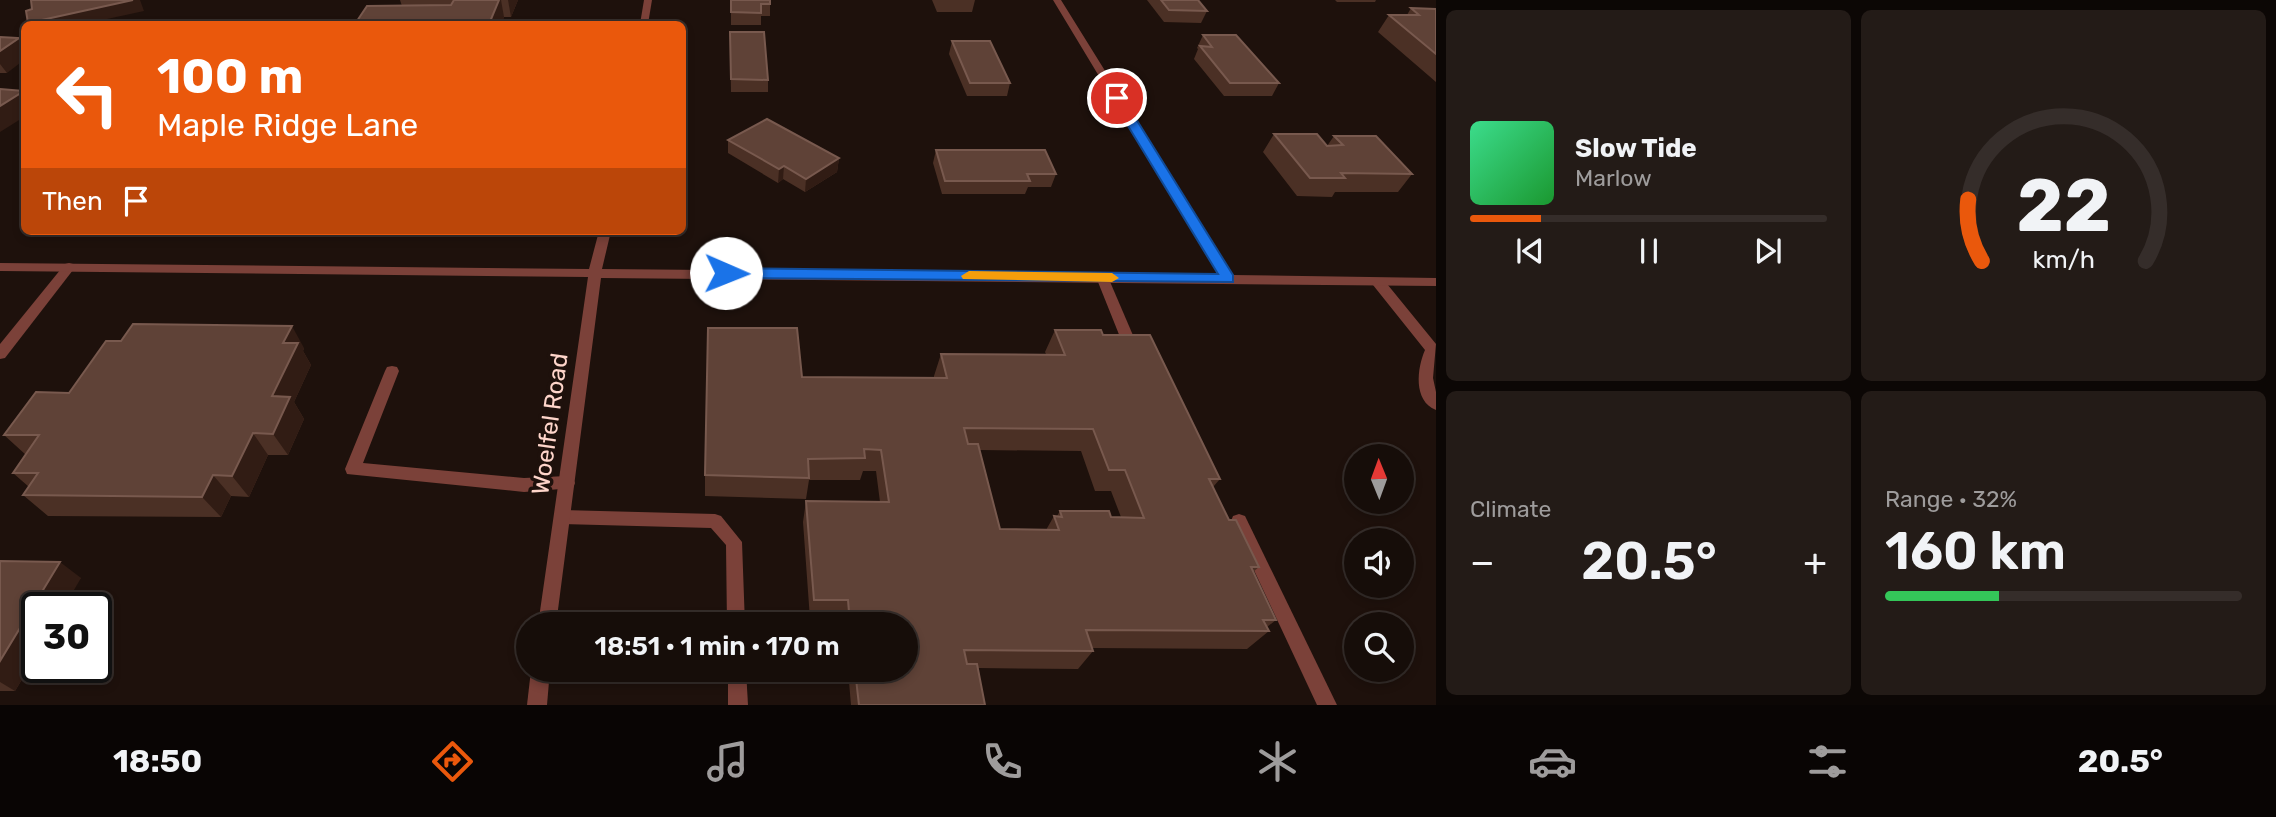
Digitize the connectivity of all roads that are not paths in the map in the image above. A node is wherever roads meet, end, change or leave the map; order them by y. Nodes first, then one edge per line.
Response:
1 (648, 0) edge
2 (1057, 0) edge
3 (644, 21) edge
4 (604, 235) edge
5 (0, 267) edge
6 (69, 267) junction
7 (594, 272) junction
8 (1102, 277) junction
9 (1228, 279) junction
10 (1378, 282) junction
11 (1436, 282) edge
12 (1131, 347) edge
13 (1434, 351) edge
14 (0, 354) edge
15 (392, 371) dead end
16 (1436, 404) edge
17 (567, 483) junction
18 (562, 517) junction
19 (1238, 521) edge
20 (549, 612) edge
21 (736, 612) edge
22 (540, 682) edge
23 (737, 682) edge
24 (537, 705) edge
25 (738, 705) edge
26 (1327, 705) edge

1 - 3 street
2 - 9 street
4 - 7 street, Woelfel Road
5 - 6 street
6 - 7 street
6 - 14 street
7 - 8 street
7 - 17 street, Woelfel Road
8 - 9 street
8 - 12 street
9 - 10 street
10 - 11 street
10 - 13 street
13 - 16 street
15 - 17 street
17 - 18 street, Woelfel Road
18 - 20 street, Woelfel Road
18 - 21 street
19 - 26 street
22 - 24 street
23 - 25 street

